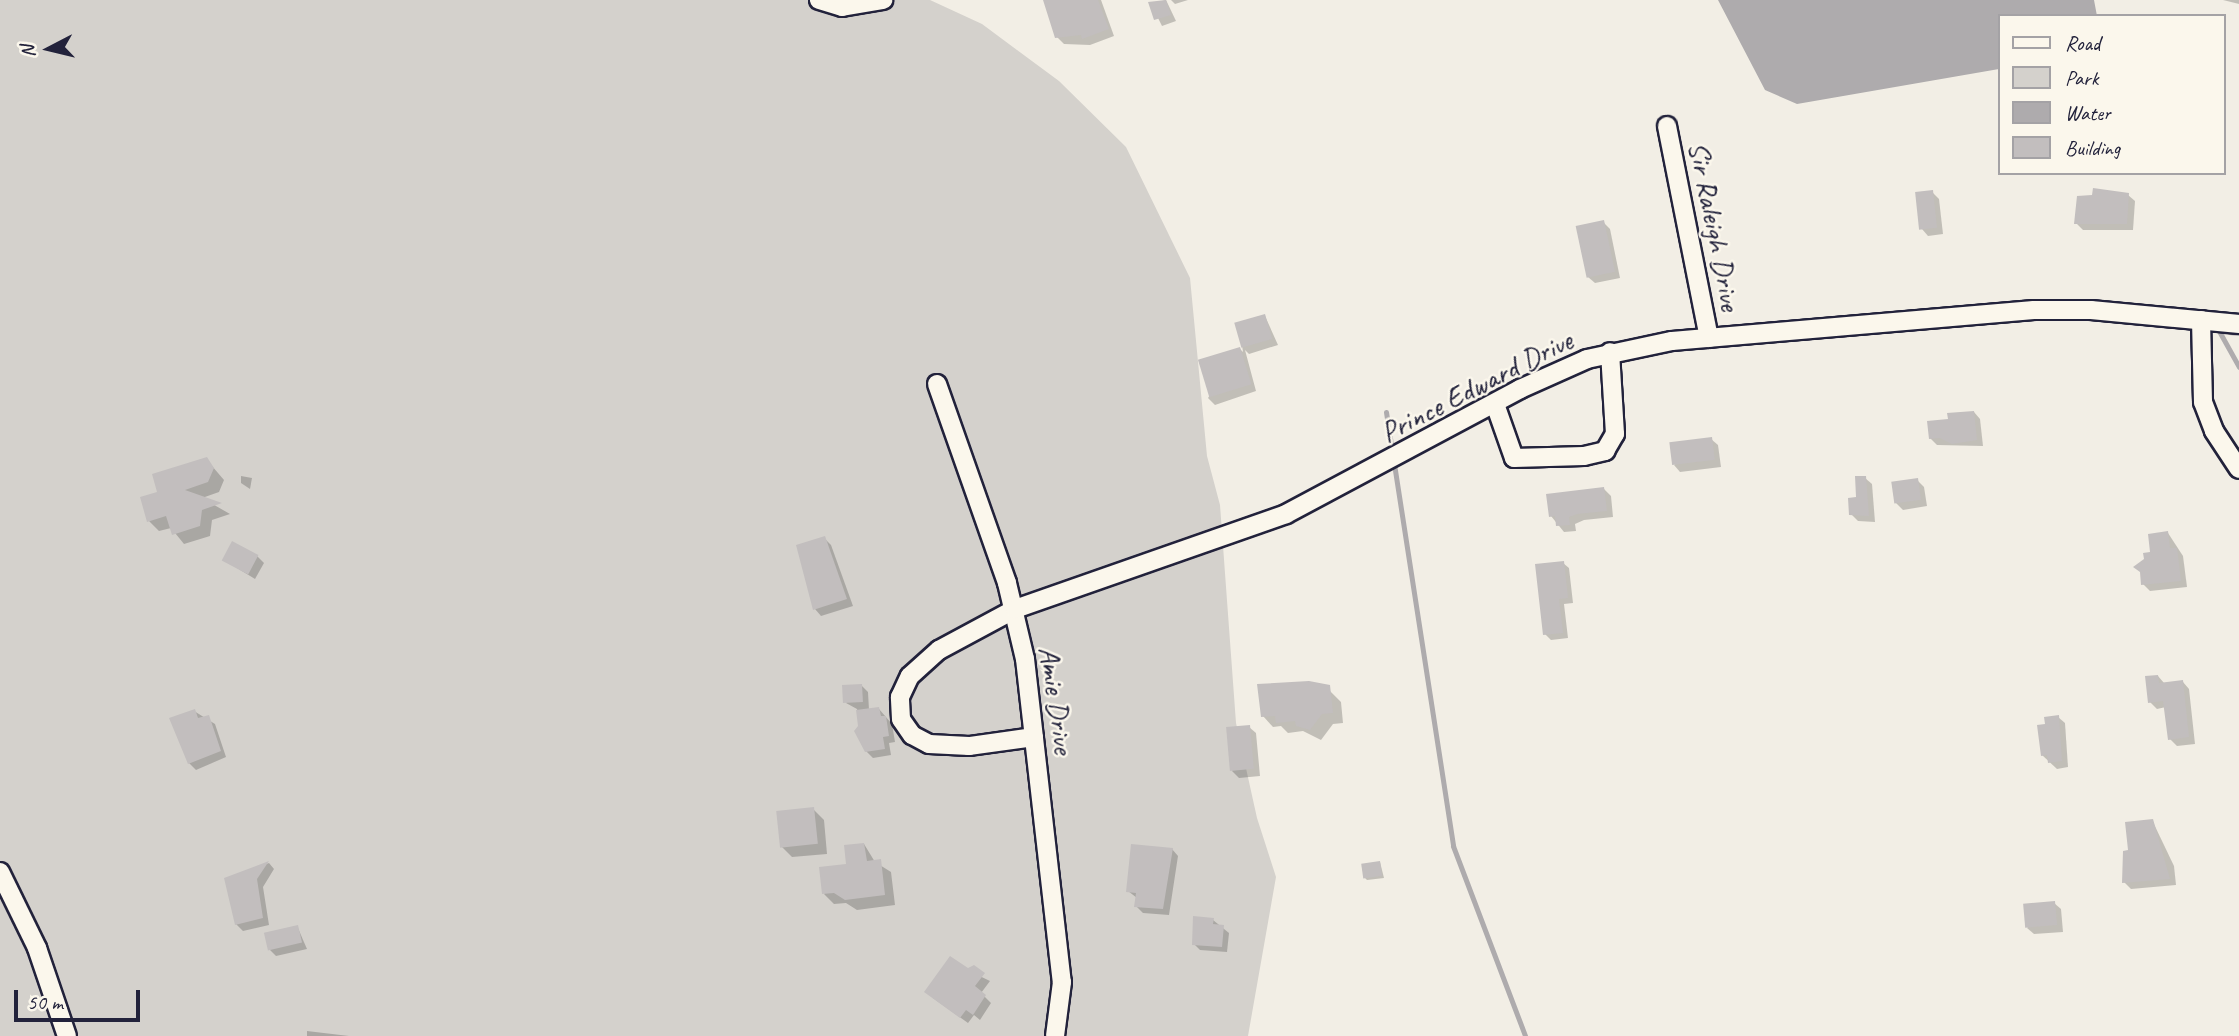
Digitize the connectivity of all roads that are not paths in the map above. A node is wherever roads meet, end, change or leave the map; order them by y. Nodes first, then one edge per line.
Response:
1 (819, 0) edge
2 (883, 0) edge
3 (1667, 126) dead end
4 (2201, 320) junction
5 (2239, 324) edge
6 (1709, 338) junction
7 (1610, 352) junction
8 (937, 384) dead end
9 (1495, 404) junction
10 (2239, 469) edge
11 (1015, 609) junction
12 (1034, 737) junction
13 (0, 874) edge
14 (67, 1036) edge
15 (1055, 1036) edge

1 - 2 street
3 - 6 street, Sir Raleigh Drive
4 - 5 street, Prince Edward Drive
4 - 6 street, Prince Edward Drive
4 - 10 street
6 - 7 street, Prince Edward Drive
7 - 9 street, Prince Edward Drive
7 - 9 street
8 - 11 street, Amie Drive
9 - 11 street, Prince Edward Drive
11 - 12 street, Amie Drive
11 - 12 street, Prince Edward Drive
12 - 15 street, Amie Drive
13 - 14 street

